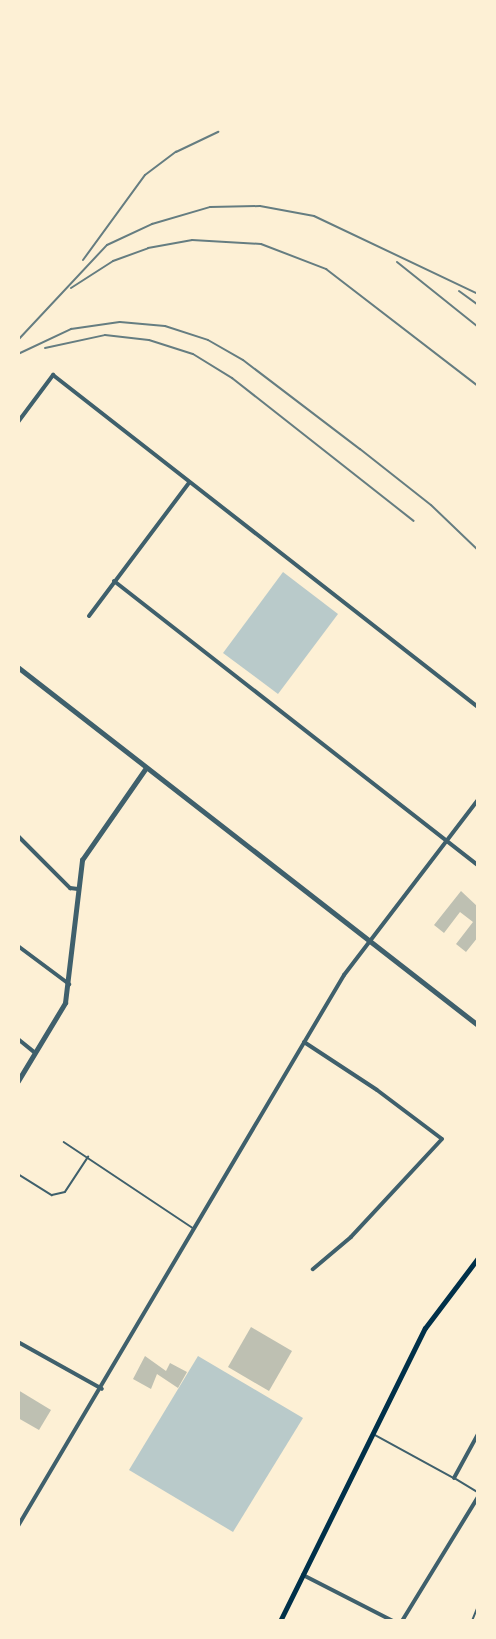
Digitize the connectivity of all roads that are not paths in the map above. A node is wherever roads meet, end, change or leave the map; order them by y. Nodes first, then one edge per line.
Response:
1 (18, 422) edge
2 (189, 483) junction
3 (114, 581) junction
4 (89, 616) dead end
5 (18, 666) edge
6 (478, 707) edge
7 (146, 768) junction
8 (478, 800) edge
9 (18, 836) edge
10 (446, 840) junction
11 (478, 865) edge
12 (78, 889) junction
13 (368, 940) junction
14 (18, 946) edge
15 (69, 984) junction
16 (478, 1025) edge
17 (18, 1040) edge
18 (304, 1042) junction
19 (36, 1054) junction
20 (18, 1081) edge
21 (64, 1142) dead end
22 (88, 1156) junction
23 (18, 1174) edge
24 (195, 1229) junction
25 (478, 1258) edge
26 (313, 1269) dead end
27 (18, 1342) edge
28 (102, 1389) junction
29 (371, 1433) junction
30 (478, 1434) edge
31 (454, 1478) junction
32 (478, 1492) edge
33 (478, 1497) edge
34 (18, 1526) edge
35 (303, 1575) junction
36 (478, 1606) edge
37 (280, 1621) edge
38 (393, 1621) edge
39 (402, 1621) edge
40 (472, 1621) edge

1 - 2 street
2 - 3 street
2 - 6 street
3 - 4 street
3 - 10 street
5 - 7 street
7 - 12 street
7 - 13 street
8 - 10 street
9 - 12 street
10 - 11 street
10 - 13 street
12 - 15 street
13 - 16 street
13 - 18 street
14 - 15 street
15 - 19 street
17 - 19 street
18 - 24 street
18 - 26 street
19 - 20 street
21 - 22 lane
22 - 23 lane
22 - 24 lane
24 - 28 street
25 - 29 main road
27 - 28 street
28 - 34 street
29 - 31 lane
29 - 35 main road
30 - 31 street
31 - 32 lane
33 - 39 street
35 - 37 main road
35 - 38 street
36 - 40 lane

